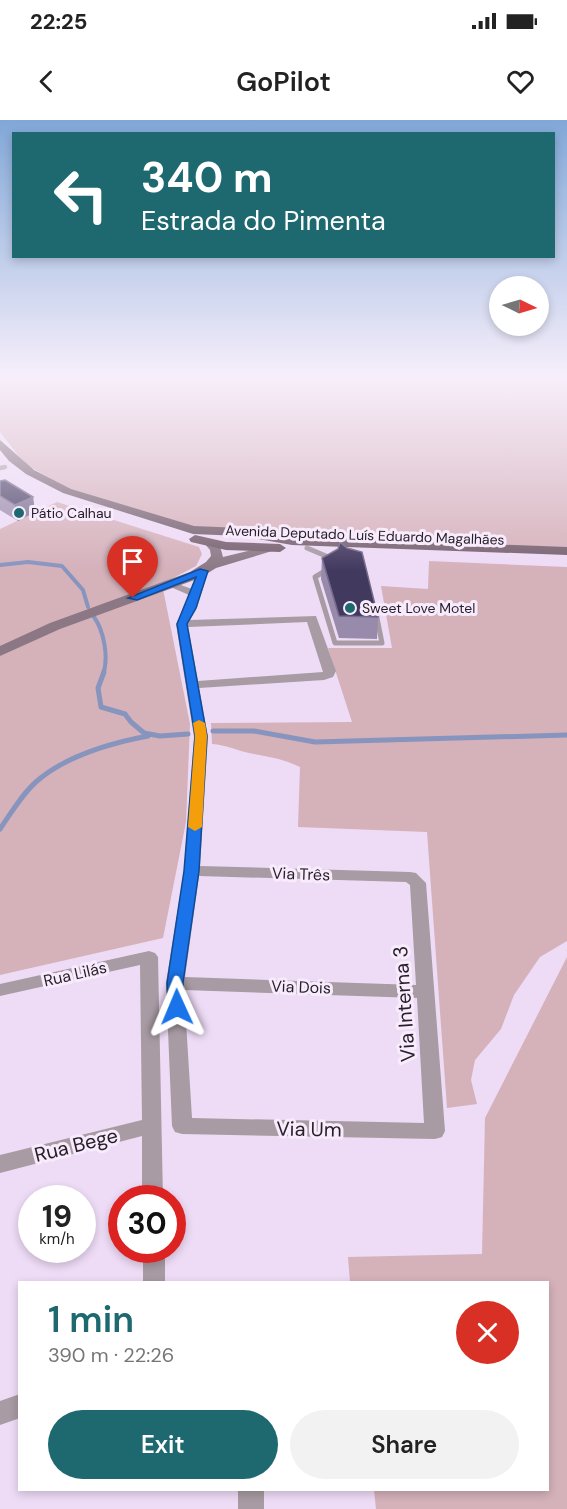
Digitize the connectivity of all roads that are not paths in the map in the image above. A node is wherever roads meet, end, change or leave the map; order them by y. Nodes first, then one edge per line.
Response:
1 (0, 443) edge
2 (2, 465) edge
3 (261, 536) junction
4 (210, 543) junction
5 (250, 548) junction
6 (278, 548) junction
7 (307, 548) junction
8 (567, 551) edge
9 (567, 557) edge
10 (207, 568) junction
11 (172, 585) junction
12 (196, 594) junction
13 (375, 610) edge
14 (182, 624) junction
15 (0, 652) edge
16 (194, 685) junction
17 (192, 871) junction
18 (410, 877) joint
19 (175, 983) junction
20 (0, 990) edge
21 (426, 992) junction
22 (152, 1125) junction
23 (435, 1131) joint
24 (0, 1164) edge
25 (153, 1185) edge
26 (154, 1263) edge
27 (154, 1281) edge
28 (18, 1407) edge
29 (0, 1413) edge
30 (251, 1491) edge
31 (251, 1509) edge

1 - 3 main road, Avenida Deputado Luís Eduardo Magalhães
2 - 4 main road, Avenida Deputado Luís Eduardo Magalhães
3 - 5 main road
3 - 8 main road, Avenida Deputado Luís Eduardo Magalhães
4 - 5 main road, Avenida Deputado Luís Eduardo Magalhães
4 - 10 main road
5 - 6 main road, Avenida Deputado Luís Eduardo Magalhães
6 - 7 main road, Avenida Deputado Luís Eduardo Magalhães
6 - 10 main road
7 - 9 main road, Avenida Deputado Luís Eduardo Magalhães
7 - 13 lane
10 - 11 main road
10 - 12 street
11 - 12 street
11 - 15 main road
12 - 14 street
14 - 16 street
14 - 16 street
16 - 17 street
17 - 18 street, Via Três
17 - 19 street
18 - 21 street, Via Interna 3
19 - 21 street, Via Dois
19 - 23 street, Via Um
20 - 22 street, Rua Lilás
21 - 23 street, Via Interna 3
22 - 24 street, Rua Bege
22 - 25 street
26 - 27 street
28 - 29 street
30 - 31 street

